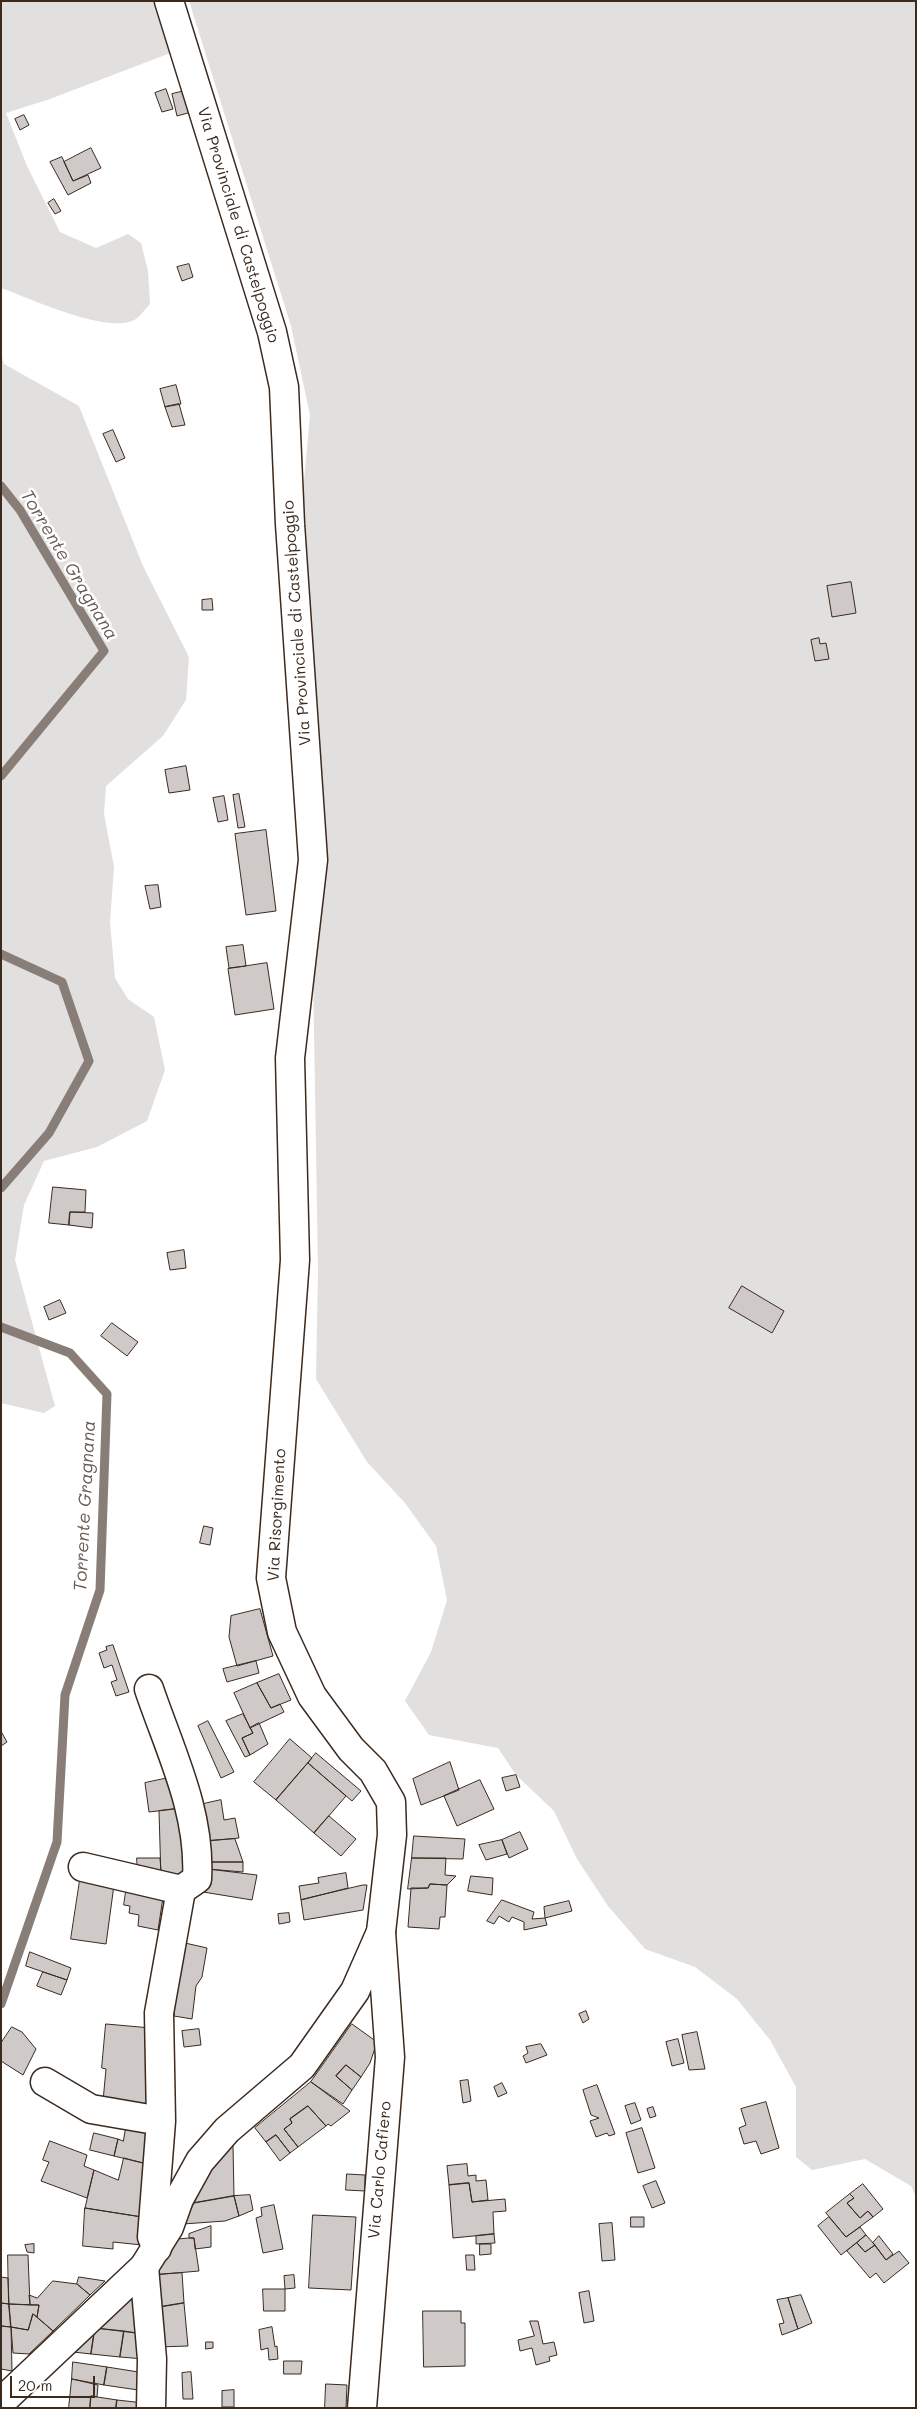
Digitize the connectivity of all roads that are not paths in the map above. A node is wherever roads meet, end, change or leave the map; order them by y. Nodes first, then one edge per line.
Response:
1 (169, 1) edge
2 (295, 1260) joint
3 (148, 1689) dead end
4 (83, 1867) dead end
5 (181, 1890) junction
6 (381, 1932) junction
7 (45, 2082) dead end
8 (160, 2121) junction
9 (151, 2257) junction
10 (1, 2402) edge
11 (151, 2408) edge
12 (362, 2408) edge

1 - 2 main road, Via Provinciale di Castelpoggio
2 - 6 main road, Via Risorgimento
3 - 5 main road
4 - 5 main road
5 - 8 main road
6 - 9 main road, Via Risorgimento
6 - 12 main road, Via Carlo Cafiero
7 - 8 main road
8 - 9 main road
9 - 10 main road, Via Risorgimento
9 - 11 main road

